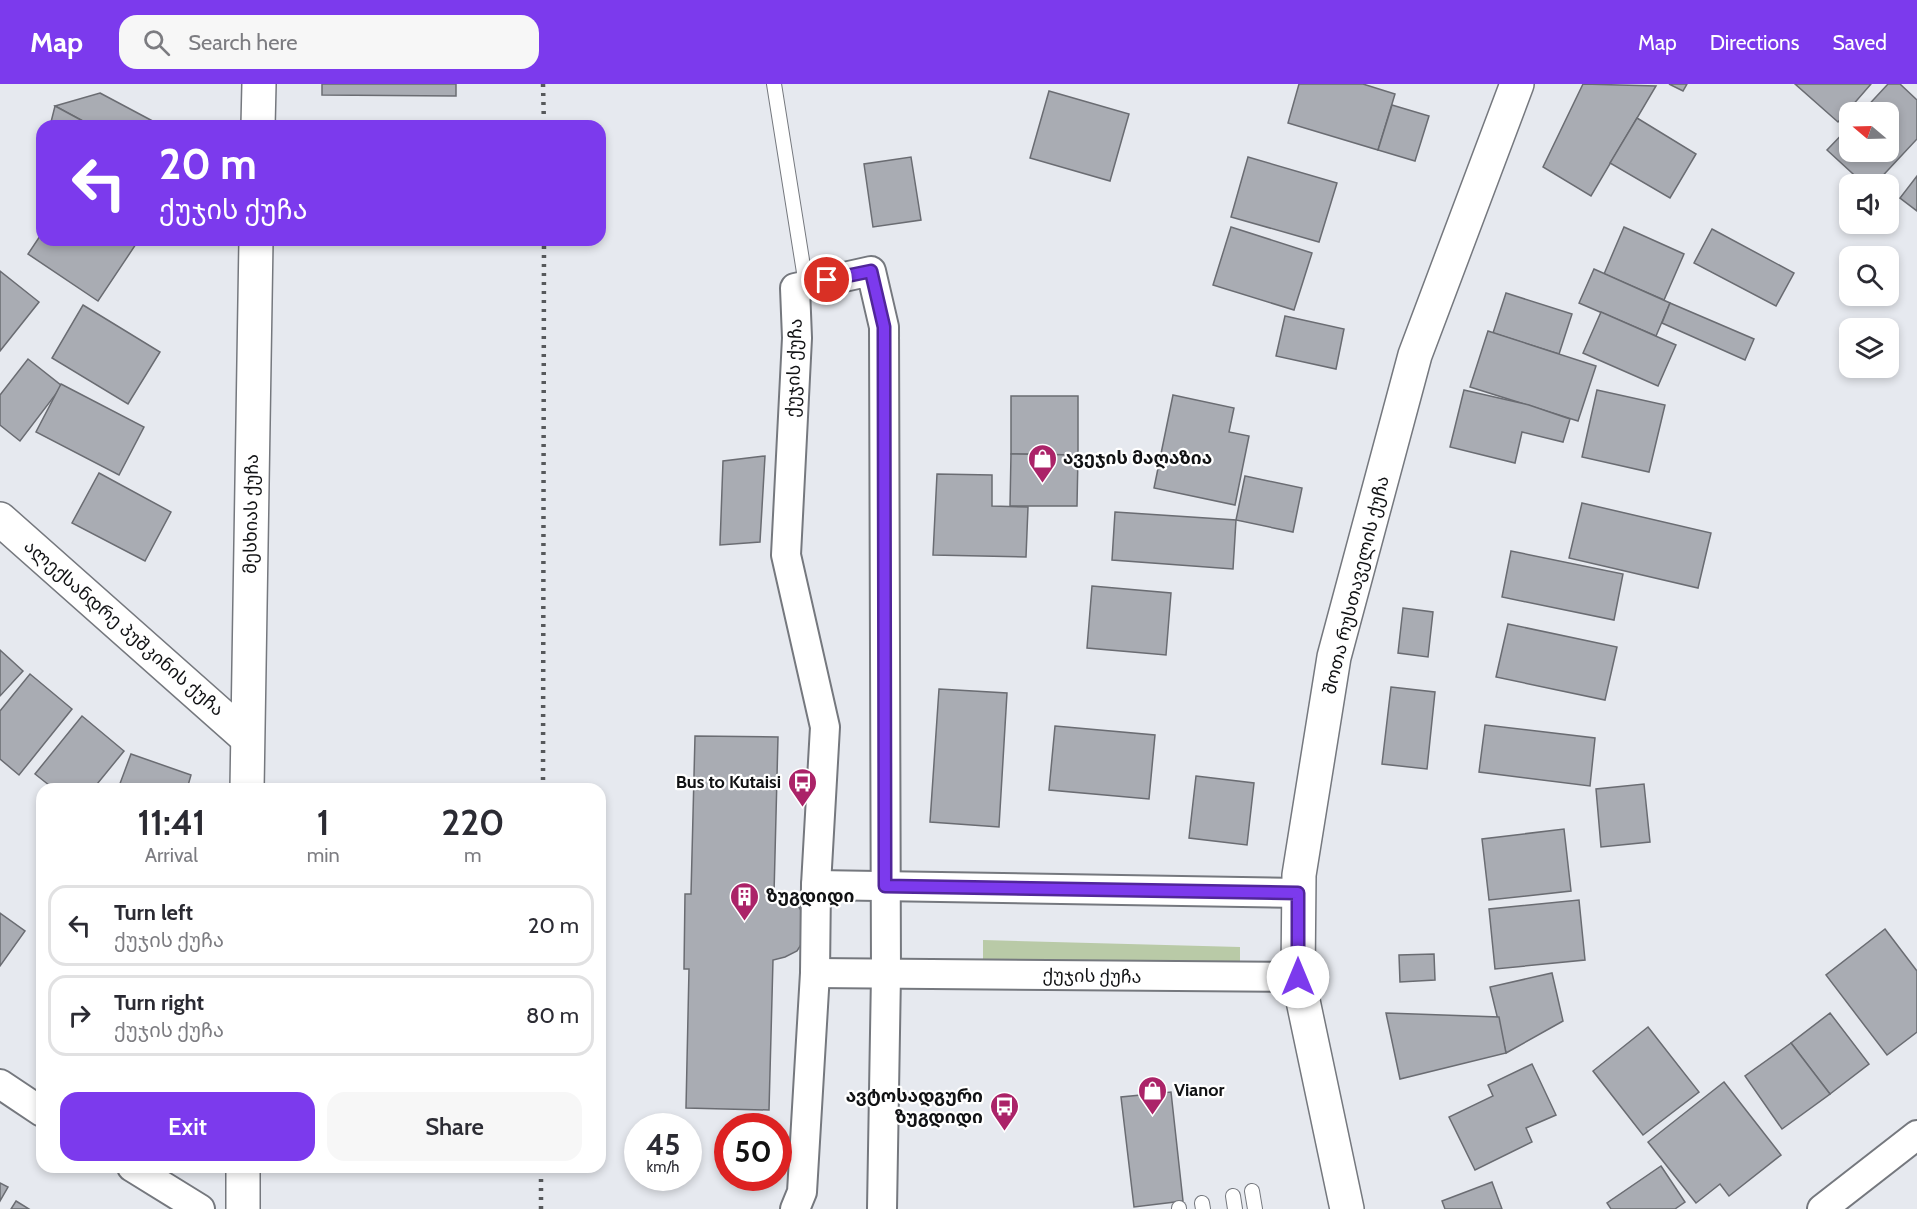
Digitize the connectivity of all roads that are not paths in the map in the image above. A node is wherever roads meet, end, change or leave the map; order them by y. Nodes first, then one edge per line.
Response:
1 (259, 84) edge
2 (774, 84) edge
3 (1517, 84) edge
4 (258, 120) edge
5 (256, 246) edge
6 (806, 285) junction
7 (0, 519) edge
8 (248, 738) junction
9 (247, 783) edge
10 (816, 885) junction
11 (885, 886) junction
12 (1298, 893) junction
13 (815, 973) junction
14 (886, 974) junction
15 (1298, 977) junction
16 (0, 1084) edge
17 (36, 1108) edge
18 (1917, 1135) edge
19 (142, 1173) edge
20 (243, 1173) edge
21 (1252, 1191) dead end
22 (200, 1209) edge
23 (243, 1209) edge
24 (795, 1209) edge
25 (882, 1209) edge
26 (1255, 1209) edge
27 (1347, 1209) edge
28 (1822, 1209) edge

1 - 4 main road
2 - 6 lane
3 - 12 main road, შოთა რუსთაველის ქუჩა
5 - 8 main road, მესხიას ქუჩა
6 - 10 street, ქუჯის ქუჩა
6 - 11 street
7 - 8 main road, ალექსანდრე პუშკინის ქუჩა
8 - 9 main road, მესხიას ქუჩა
10 - 11 street
10 - 13 street, ქუჯის ქუჩა
11 - 12 street
11 - 14 street
12 - 15 main road, შოთა რუსთაველის ქუჩა
13 - 14 street, ქუჯის ქუჩა
13 - 24 street, ქუჯის ქუჩა
14 - 15 street, ქუჯის ქუჩა
14 - 25 street
15 - 27 main road, შოთა რუსთაველის ქუჩა
16 - 17 street
18 - 28 street
19 - 22 street
20 - 23 main road
21 - 26 lane

